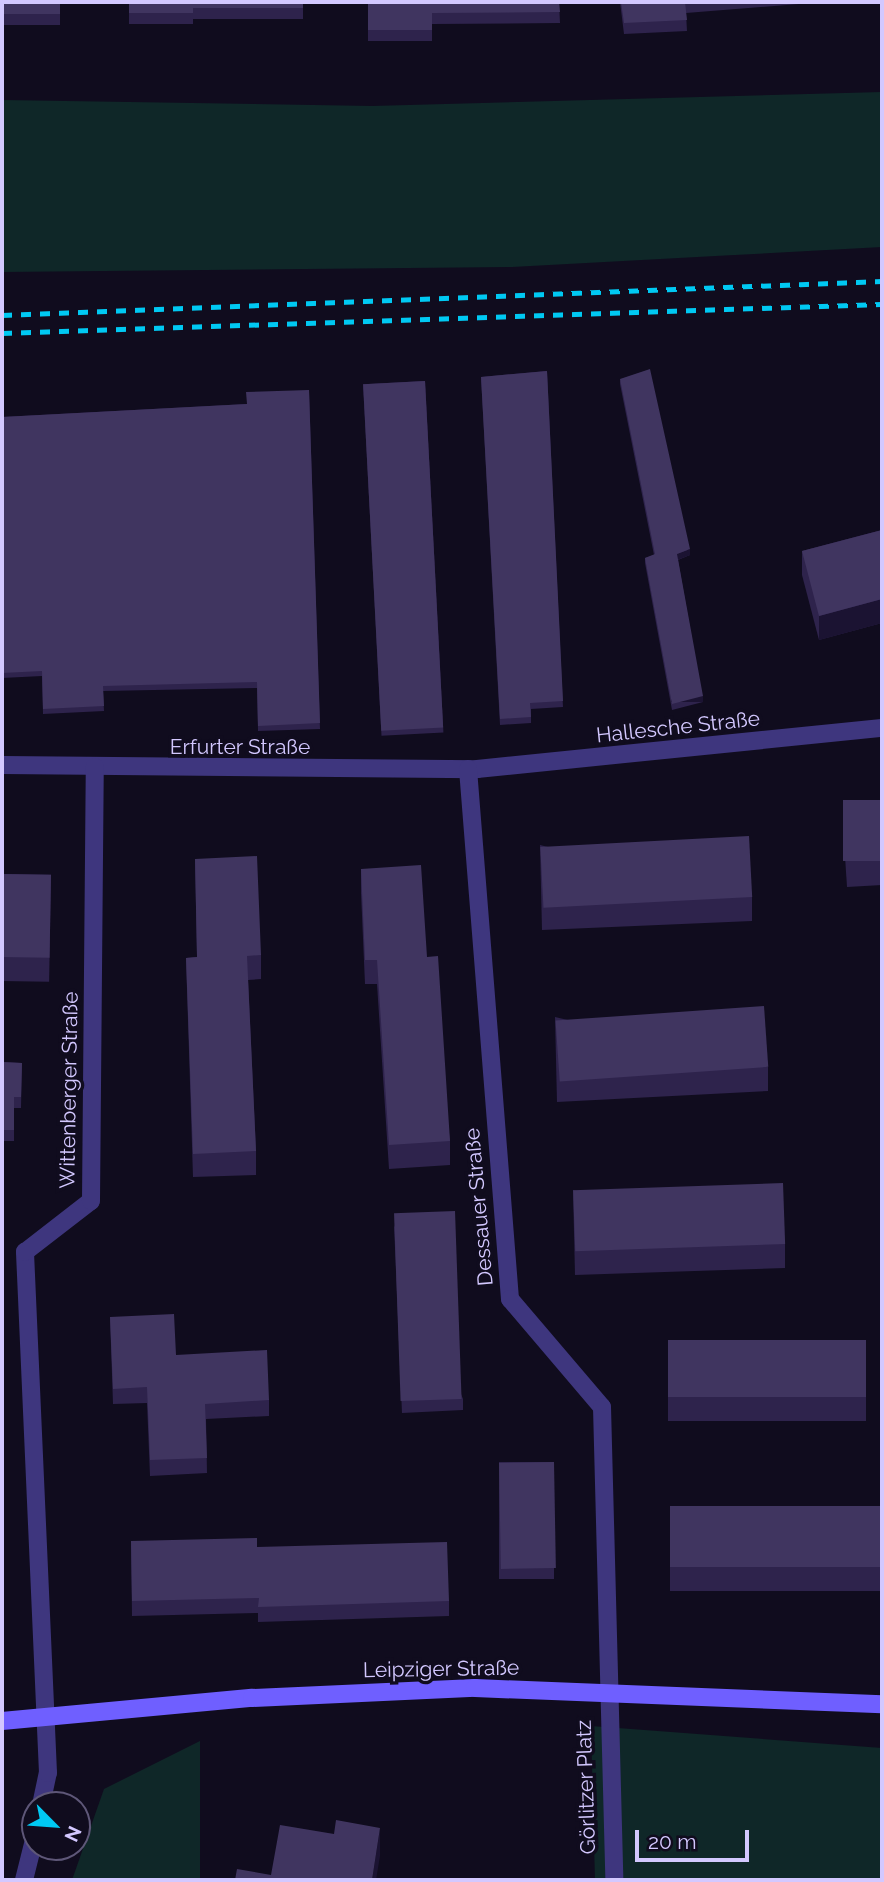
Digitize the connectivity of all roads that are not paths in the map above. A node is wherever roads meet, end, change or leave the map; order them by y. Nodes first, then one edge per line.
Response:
1 (882, 728) edge
2 (2, 765) edge
3 (95, 767) junction
4 (473, 769) junction
5 (606, 1692) junction
6 (882, 1704) edge
7 (46, 1717) junction
8 (2, 1721) edge
9 (44, 1791) edge
10 (29, 1861) edge
11 (24, 1880) edge
12 (614, 1880) edge

1 - 4 street, Hallesche Straße
2 - 3 street, Erfurter Straße
3 - 4 street, Erfurter Straße
3 - 7 street, Wittenberger Straße
4 - 5 street, Dessauer Straße
5 - 6 main road, Leipziger Straße
5 - 7 main road, Leipziger Straße
5 - 12 street, Görlitzer Platz
7 - 8 main road, Leipziger Straße
7 - 9 street
10 - 11 street

